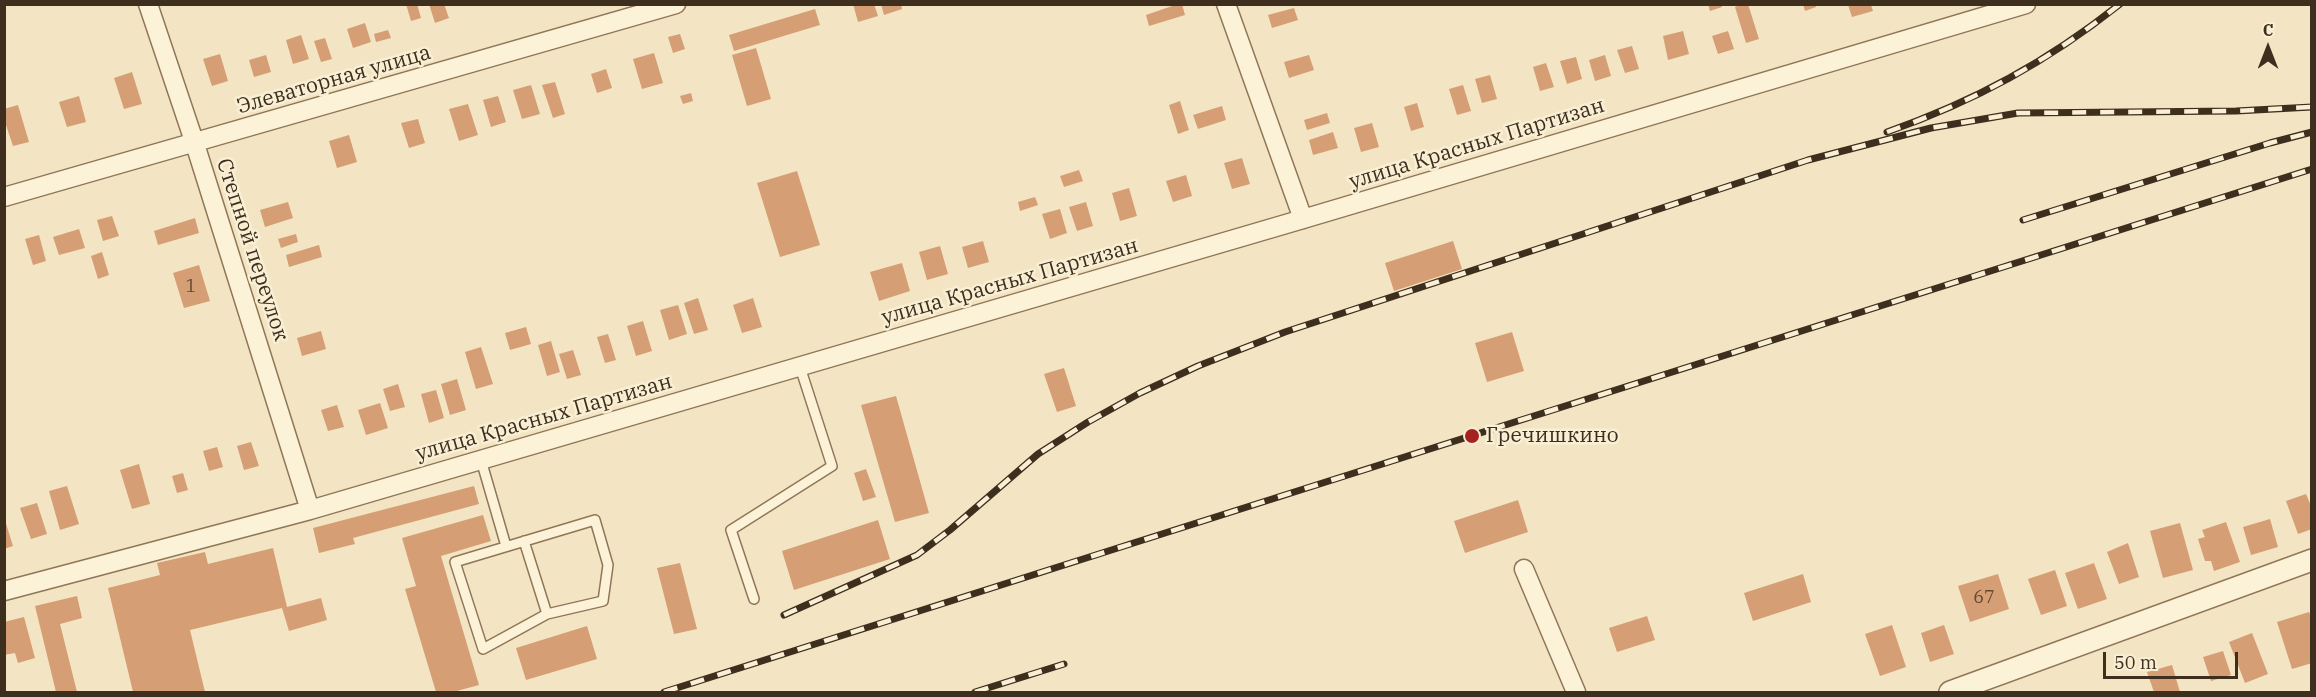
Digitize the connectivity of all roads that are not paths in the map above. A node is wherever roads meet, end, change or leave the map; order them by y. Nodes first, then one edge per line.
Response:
1 (148, 4) edge
2 (676, 4) edge
3 (1226, 4) edge
4 (2026, 4) edge
5 (195, 144) junction
6 (4, 197) edge
7 (1303, 219) junction
8 (800, 367) junction
9 (481, 460) junction
10 (310, 510) junction
11 (524, 541) junction
12 (506, 546) junction
13 (2312, 560) edge
14 (1524, 569) dead end
15 (4, 591) edge
16 (754, 599) dead end
17 (547, 614) junction
18 (1576, 693) edge
19 (1950, 693) edge

1 - 5 street, Степной переулок
2 - 5 street, Элеваторная улица
3 - 7 street
4 - 7 street, улица Красных Партизан
5 - 6 street, Элеваторная улица
5 - 10 street, Степной переулок
7 - 8 street, улица Красных Партизан
8 - 9 street, улица Красных Партизан
8 - 16 lane
9 - 10 street, улица Красных Партизан
9 - 12 lane
10 - 15 street, улица Красных Партизан
11 - 12 lane
11 - 17 lane
11 - 17 lane
12 - 17 lane
13 - 19 street
14 - 18 street

